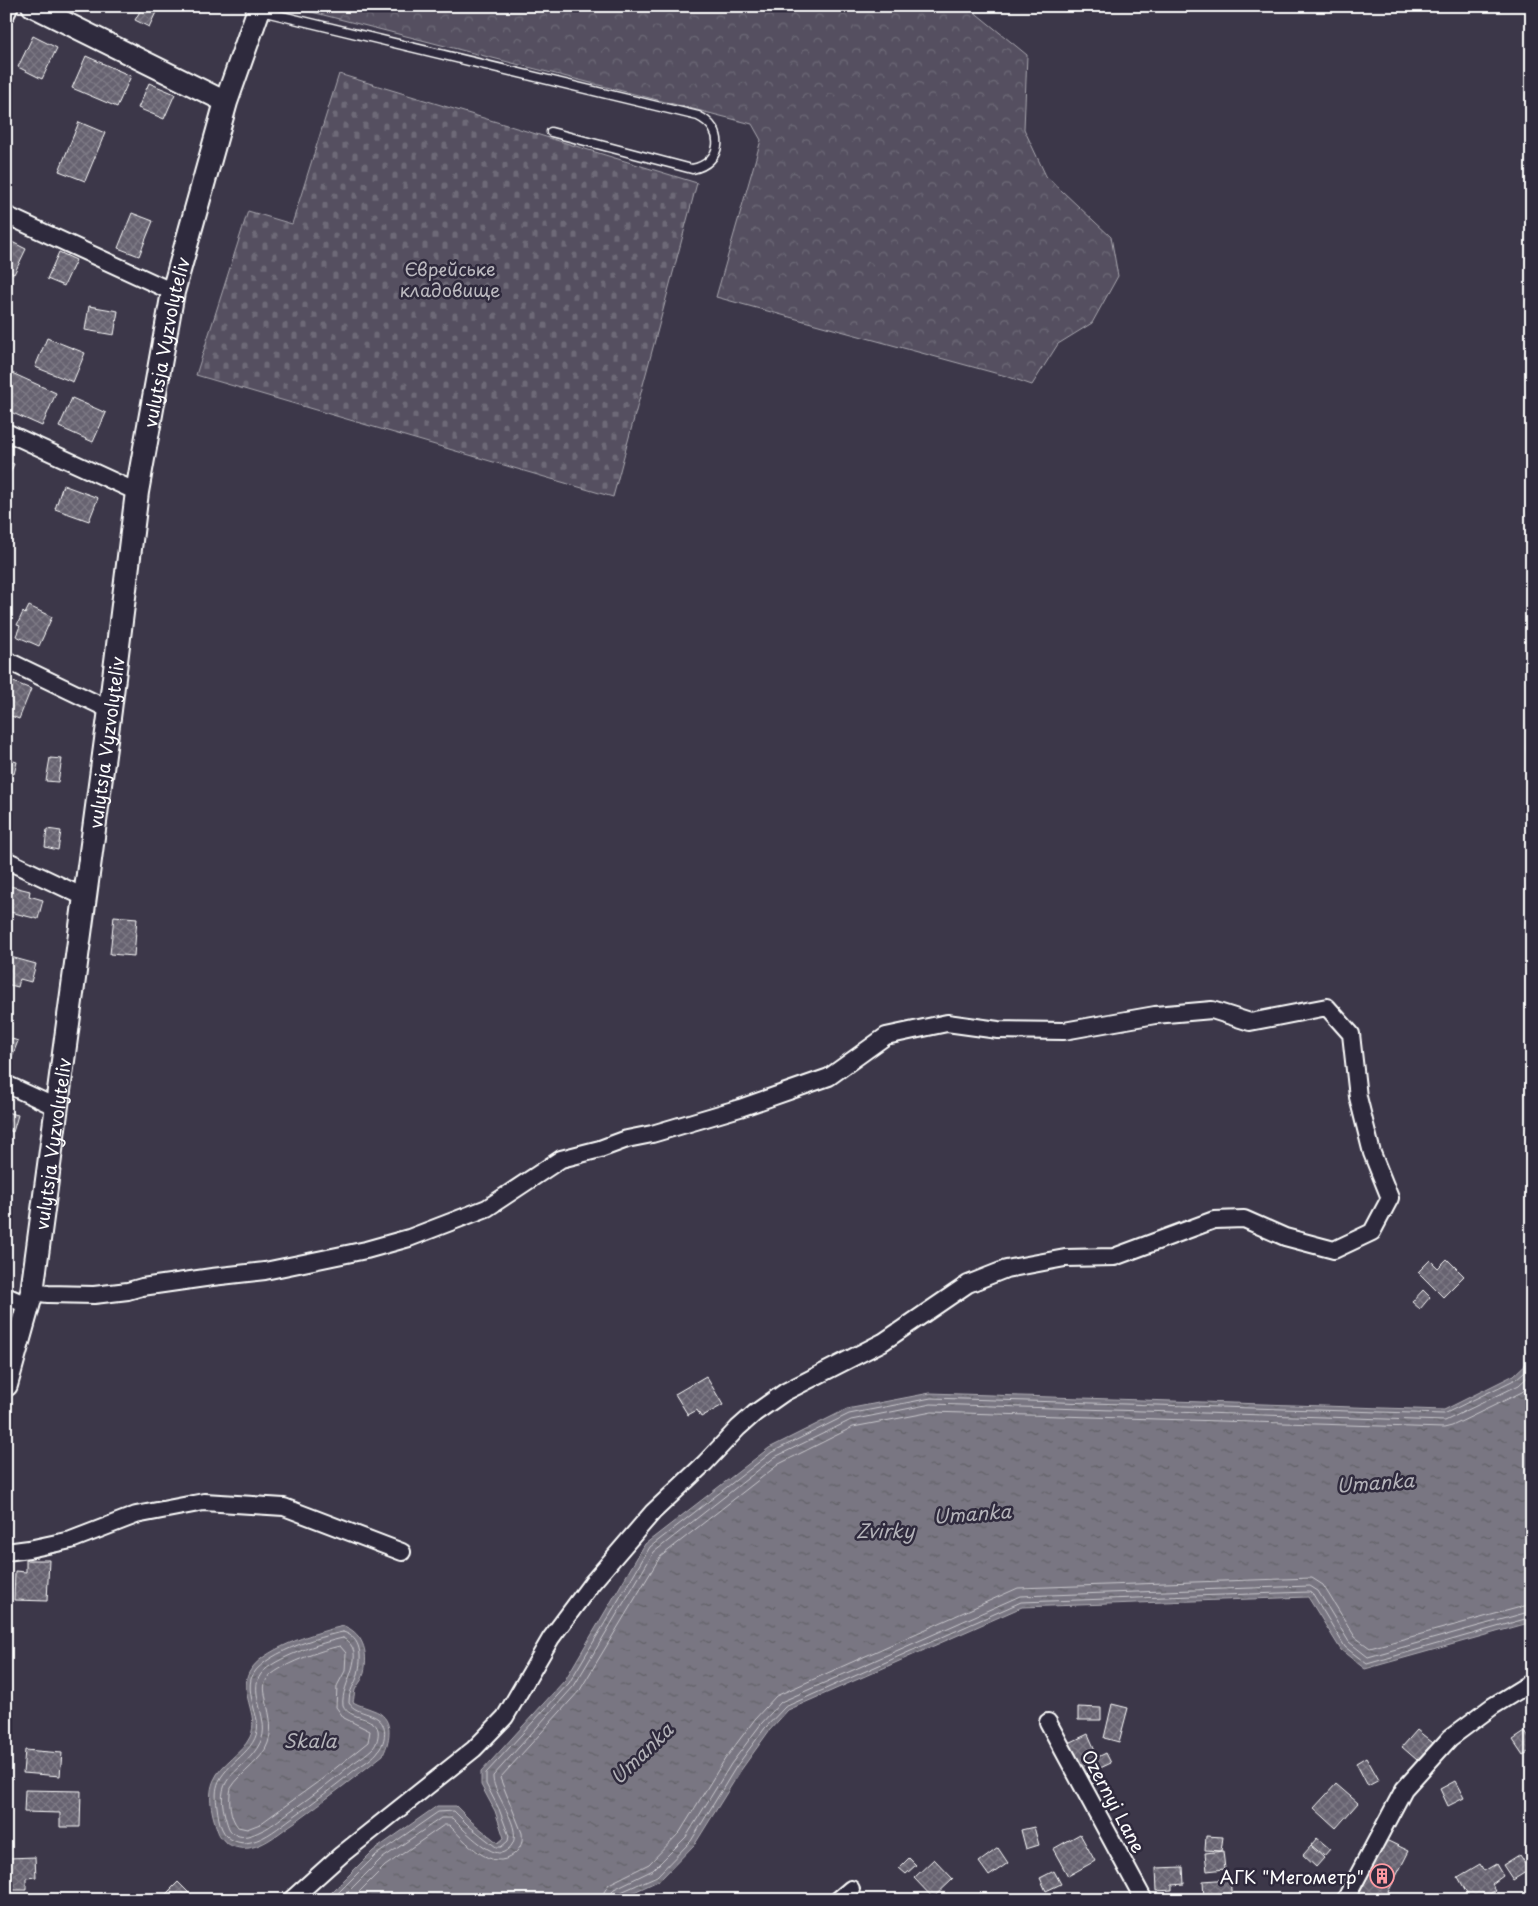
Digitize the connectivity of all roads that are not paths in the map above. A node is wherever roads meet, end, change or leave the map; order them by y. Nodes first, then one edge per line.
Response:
1 (10, 6) edge
2 (32, 6) edge
3 (259, 8) edge
4 (6, 14) edge
5 (226, 102) junction
6 (551, 132) dead end
7 (6, 215) edge
8 (173, 292) junction
9 (6, 432) edge
10 (137, 492) junction
11 (6, 660) edge
12 (110, 710) junction
13 (6, 860) edge
14 (84, 898) junction
15 (6, 1084) edge
16 (56, 1107) junction
17 (6, 1296) edge
18 (31, 1299) junction
19 (6, 1385) edge
20 (6, 1552) edge
21 (402, 1552) dead end
22 (1532, 1682) edge
23 (1048, 1722) dead end
24 (851, 1889) dead end
25 (291, 1900) edge
26 (838, 1900) edge
27 (1144, 1900) edge
28 (1345, 1900) edge

1 - 4 street
2 - 5 street
3 - 5 main road, vulytsja Vyzvolyteliv
3 - 6 lane
5 - 8 main road, vulytsja Vyzvolyteliv
7 - 8 street
8 - 10 main road, vulytsja Vyzvolyteliv
9 - 10 street
10 - 12 main road, vulytsja Vyzvolyteliv
11 - 12 street
12 - 14 main road, vulytsja Vyzvolyteliv
13 - 14 street
14 - 16 main road, vulytsja Vyzvolyteliv
15 - 16 street
16 - 18 main road, vulytsja Vyzvolyteliv
17 - 18 street
18 - 19 main road, vulytsja Vyzvolyteliv
18 - 25 street
20 - 21 street
22 - 28 street
23 - 27 street, Ozernyi Lane
24 - 26 street

